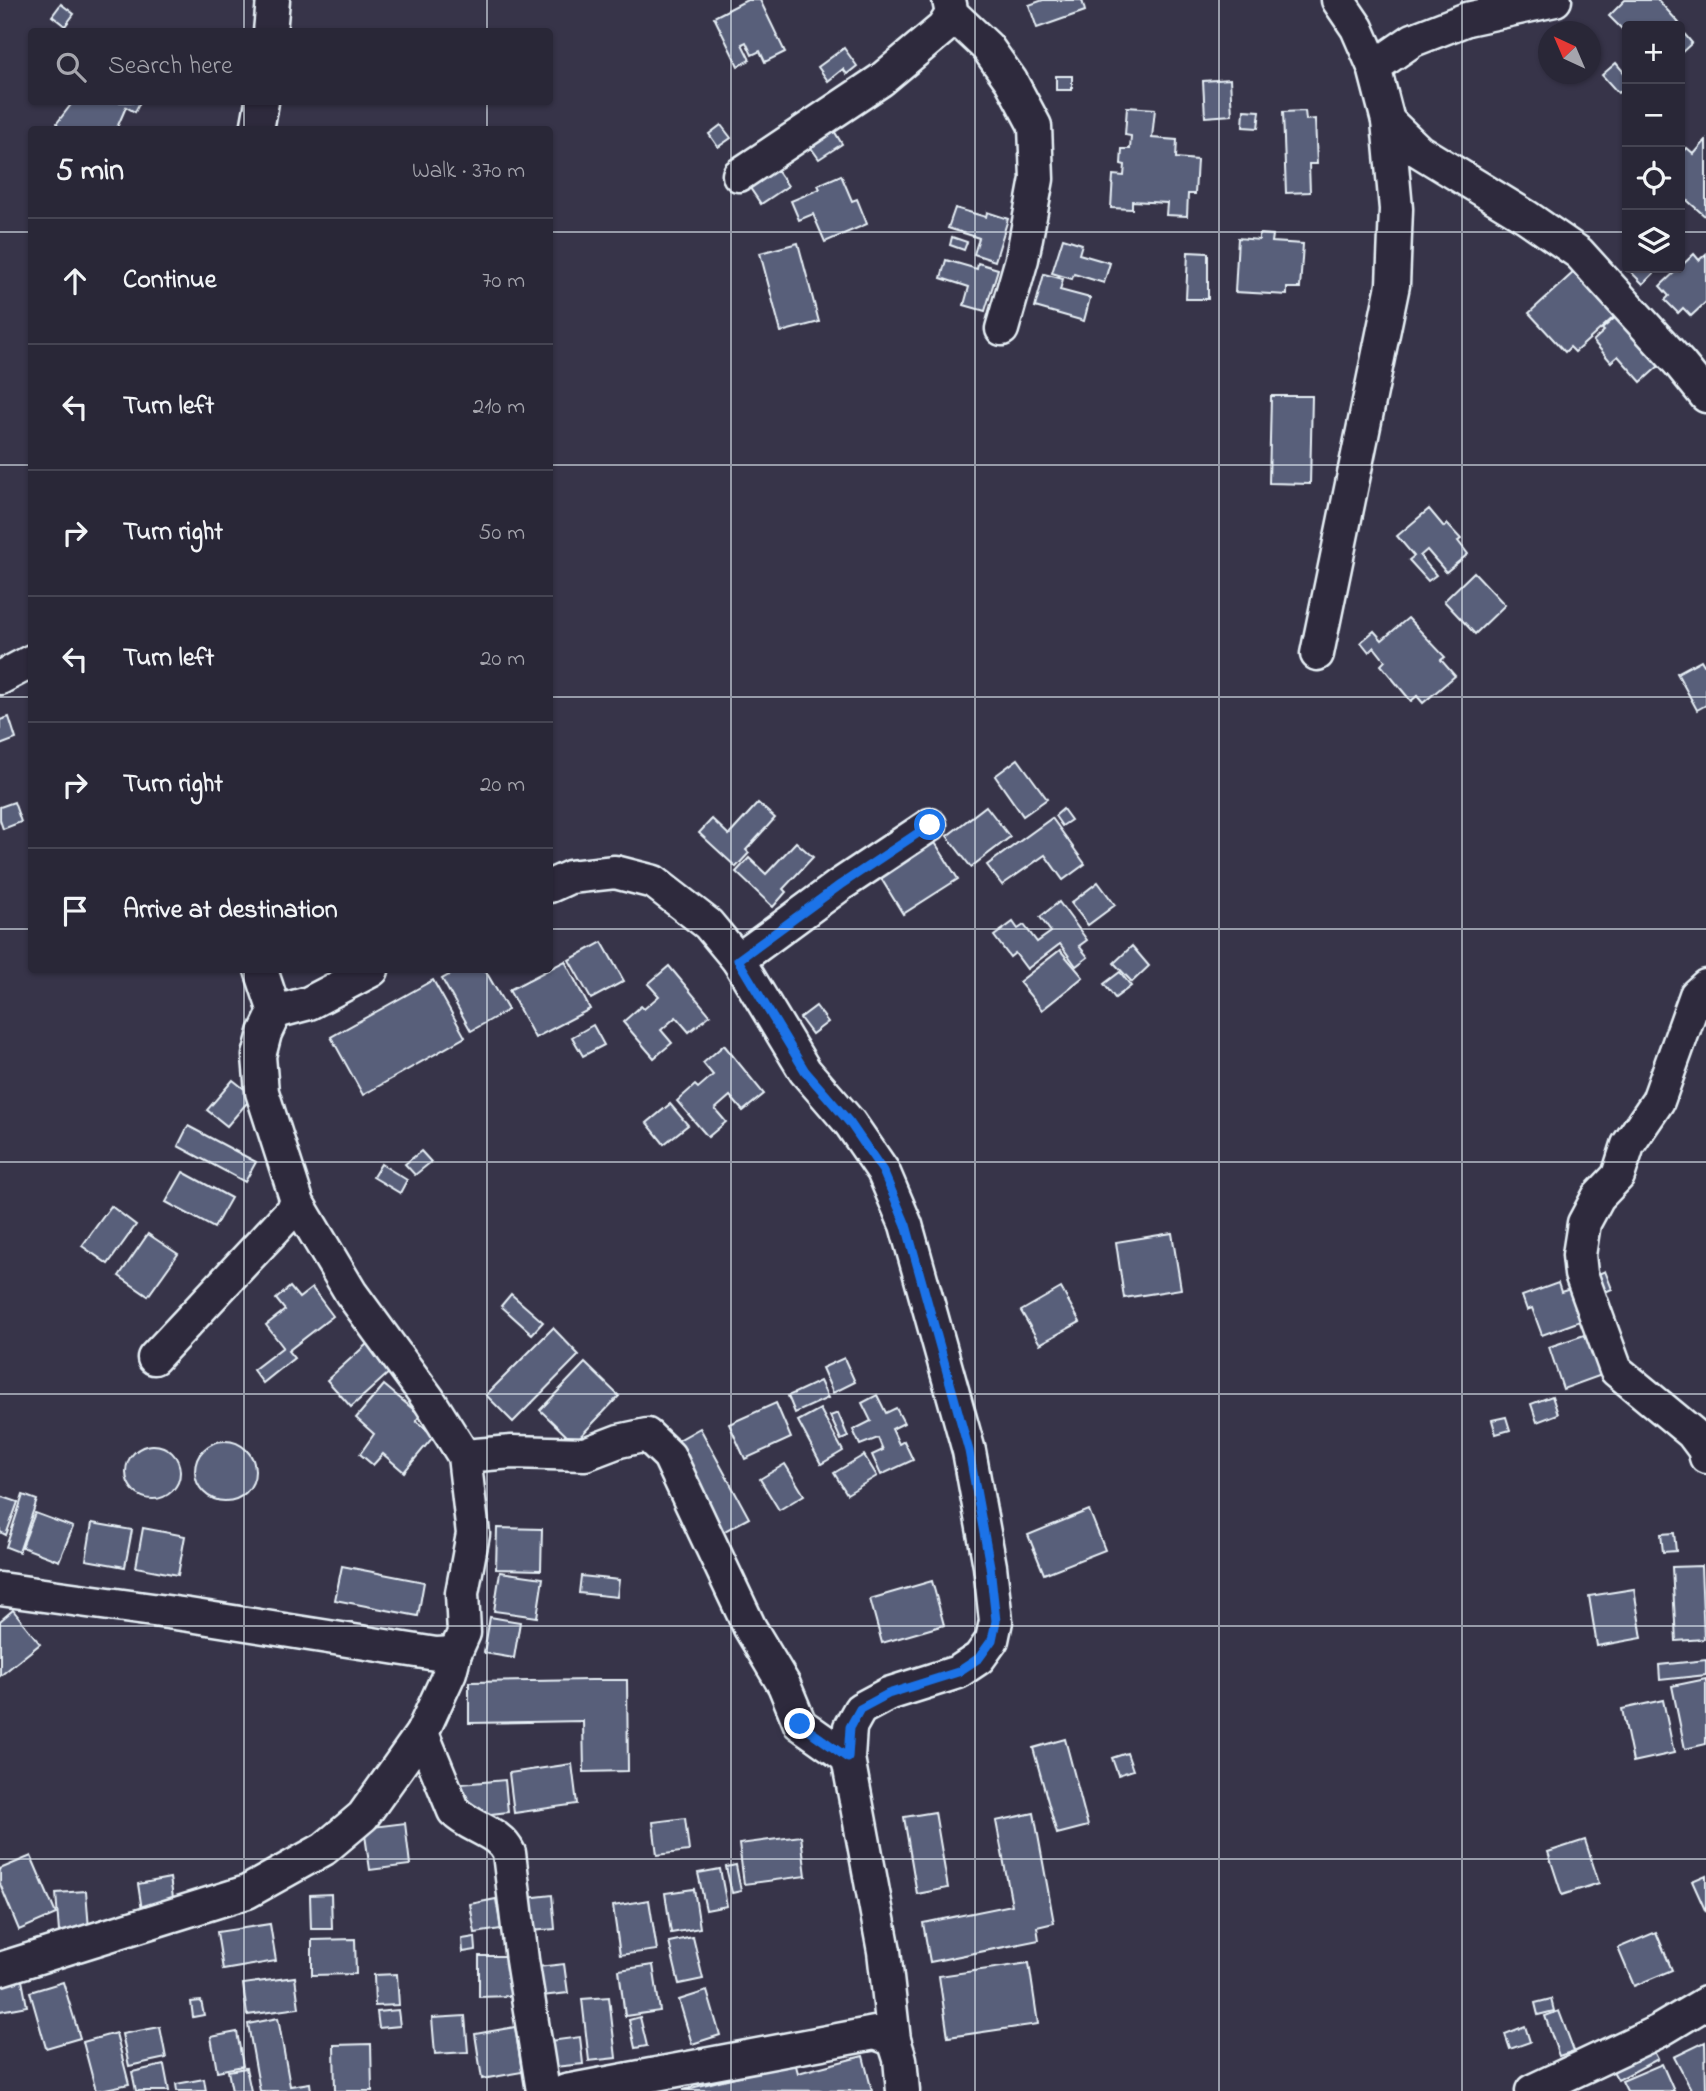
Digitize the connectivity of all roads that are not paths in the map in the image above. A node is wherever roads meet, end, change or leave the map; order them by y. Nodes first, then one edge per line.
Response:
1 (273, 0) edge
2 (1338, 0) edge
3 (1555, 0) edge
4 (951, 7) edge
5 (270, 28) edge
6 (1374, 67) junction
7 (261, 105) edge
8 (1388, 121) junction
9 (258, 126) edge
10 (739, 175) dead end
11 (1002, 329) dead end
12 (1706, 396) edge
13 (1317, 654) dead end
14 (930, 825) dead end
15 (553, 885) edge
16 (738, 960) junction
17 (262, 973) edge
18 (366, 973) edge
19 (1706, 986) edge
20 (275, 1012) junction
21 (298, 1205) junction
22 (154, 1357) dead end
23 (1701, 1436) edge
24 (464, 1456) junction
25 (0, 1590) edge
26 (455, 1653) junction
27 (422, 1733) junction
28 (848, 1758) junction
29 (0, 1969) edge
30 (1706, 2003) edge
31 (894, 2040) junction
32 (543, 2091) edge
33 (566, 2091) edge
34 (904, 2091) edge
35 (1532, 2091) edge

1 - 5 street
2 - 6 street
3 - 6 street
4 - 10 street
4 - 11 street
6 - 8 street
7 - 9 street
8 - 12 street
8 - 13 street
14 - 16 street
15 - 16 street
16 - 28 street
17 - 20 street
18 - 20 street
19 - 23 street
20 - 21 street
21 - 22 street
21 - 24 street
24 - 26 street
24 - 28 street
25 - 26 street
26 - 27 street
27 - 29 street
27 - 32 street
28 - 31 street
30 - 35 street
31 - 33 street
31 - 34 street

